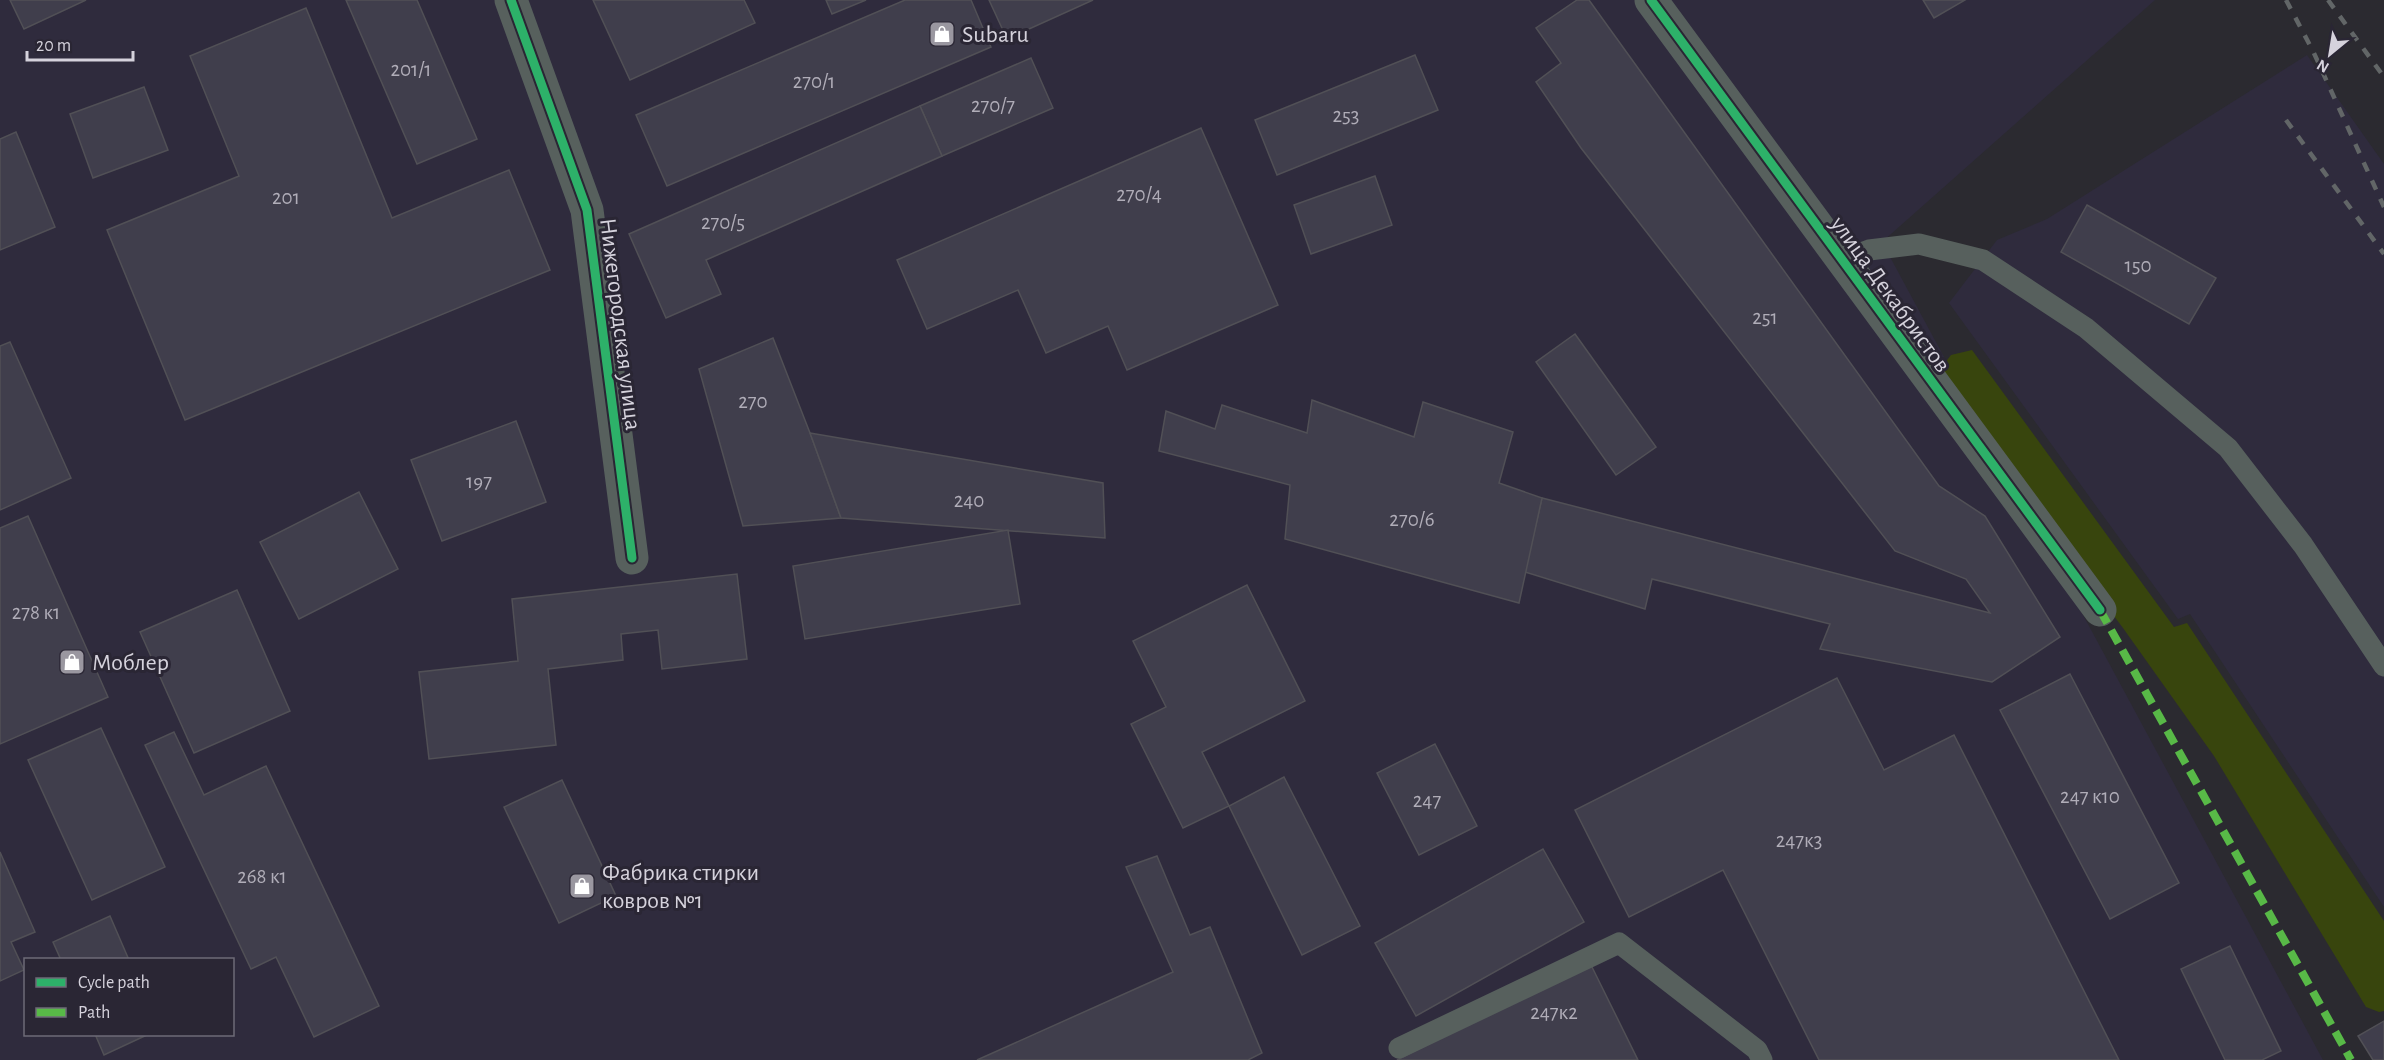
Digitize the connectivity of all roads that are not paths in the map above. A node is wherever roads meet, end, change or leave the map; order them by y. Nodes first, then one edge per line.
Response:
1 (512, 0) edge
2 (1650, 0) edge
3 (1842, 260) junction
4 (632, 558) dead end
5 (2100, 610) dead end
6 (2384, 666) edge
7 (1399, 1048) dead end
8 (1762, 1060) edge

1 - 4 street, Нижегородская улица
2 - 3 street, улица Декабристов
3 - 5 street, улица Декабристов
3 - 6 lane
7 - 8 lane

